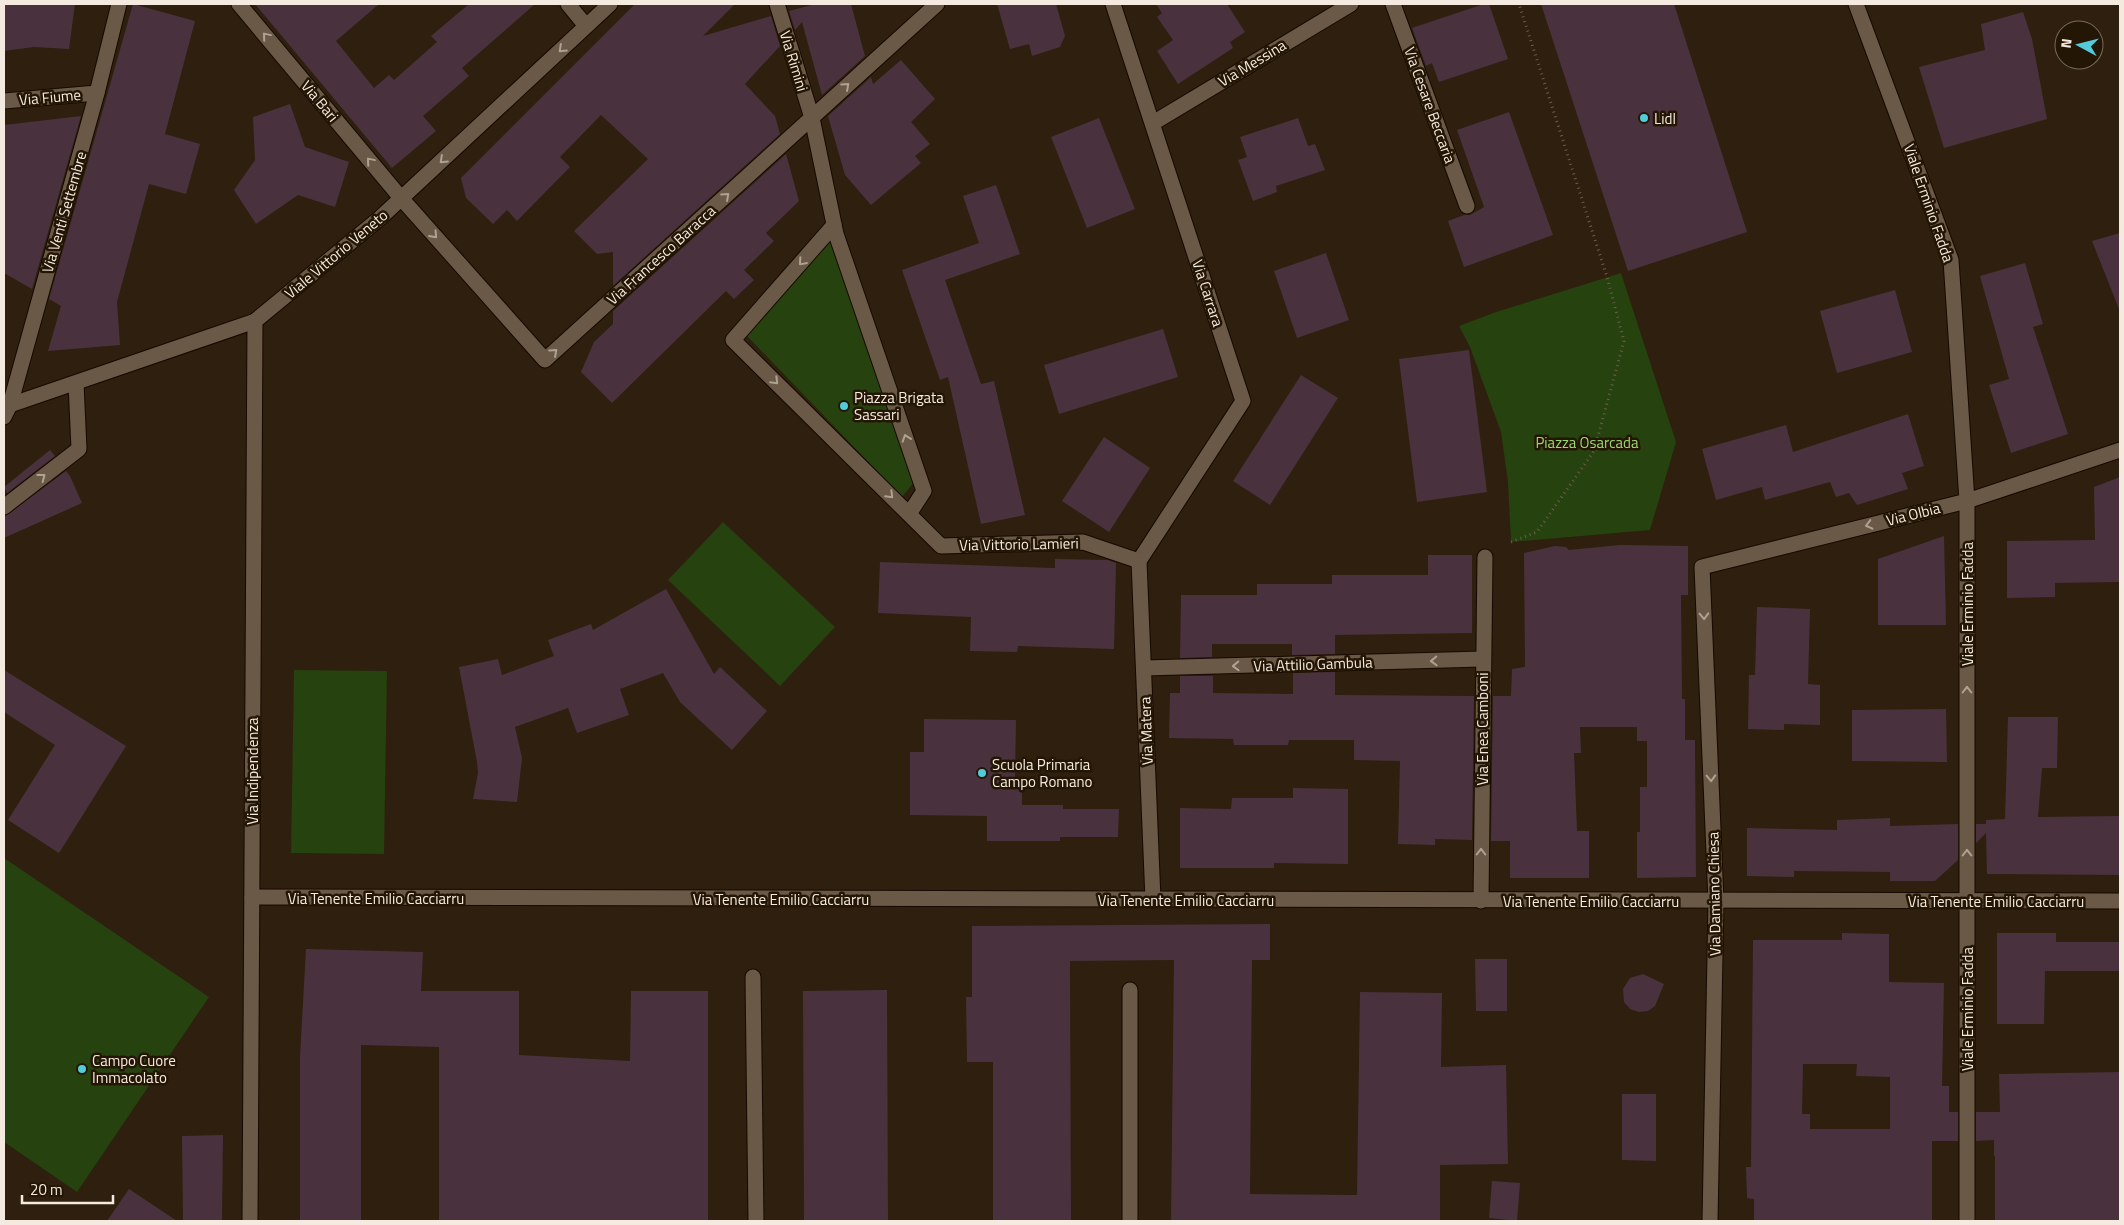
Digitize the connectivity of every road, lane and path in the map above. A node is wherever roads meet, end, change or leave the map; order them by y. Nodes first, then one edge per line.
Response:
1 (119, 4) edge
2 (239, 4) edge
3 (568, 4) edge
4 (610, 4) edge
5 (777, 4) edge
6 (937, 4) edge
7 (1113, 4) edge
8 (1351, 4) edge
9 (1393, 4) edge
10 (1519, 4) edge
11 (1856, 4) edge
12 (586, 26) junction
13 (97, 93) junction
14 (4, 101) edge
15 (812, 118) junction
16 (1152, 123) junction
17 (402, 198) junction
18 (1467, 206) dead end
19 (834, 225) junction
20 (255, 321) junction
21 (76, 383) junction
22 (6, 410) edge
23 (2120, 450) edge
24 (1967, 501) junction
25 (4, 507) edge
26 (909, 514) junction
27 (1511, 542) dead end
28 (1485, 557) dead end
29 (1139, 561) junction
30 (1702, 567) joint
31 (1482, 659) junction
32 (1144, 668) junction
33 (252, 897) junction
34 (1153, 900) junction
35 (1481, 900) junction
36 (1716, 901) junction
37 (1966, 902) junction
38 (2120, 902) edge
39 (754, 977) dead end
40 (1130, 990) dead end
41 (250, 1221) edge
42 (756, 1221) edge
43 (1130, 1221) edge
44 (1710, 1221) edge
45 (1967, 1221) edge

1 - 13 street, Via Venti Settembre
17 -> 2 street, Via Bari
3 - 12 street
4 - 12 street, Viale Vittorio Veneto
5 - 15 street, Via Rimini
15 -> 6 street, Via Francesco Baracca
7 - 16 street, Via Carrara
8 - 16 street, Via Messina
9 - 18 street, Via Cesare Beccaria
10 - 27 path
11 - 24 street, Viale Erminio Fadda
12 -> 17 street, Viale Vittorio Veneto
13 - 14 street, Via Fiume
13 - 22 street, Via Venti Settembre
17 -> 15 street, Via Francesco Baracca
15 - 19 street, Via Rimini
16 - 29 street, Via Carrara
17 - 20 street, Viale Vittorio Veneto
26 -> 19 street
19 -> 26 street
20 - 21 street, Viale Vittorio Veneto
20 - 33 street, Via Indipendenza
21 - 22 street, Viale Vittorio Veneto
25 -> 21 street
23 - 24 street, Via Olbia
24 -> 30 street, Via Olbia
37 -> 24 street, Viale Erminio Fadda
26 - 29 street, Via Vittorio Lamieri
28 - 31 street, Via Enea Camboni
29 - 32 street, Via Matera
30 -> 36 street, Via Damiano Chiesa
31 -> 32 street, Via Attilio Gambula
35 -> 31 street, Via Enea Camboni
32 - 34 street, Via Matera
33 - 34 street, Via Tenente Emilio Cacciarru
33 - 41 street, Via Indipendenza
34 - 35 street, Via Tenente Emilio Cacciarru
35 - 36 street, Via Tenente Emilio Cacciarru
36 - 37 street, Via Tenente Emilio Cacciarru
36 - 44 street, Via Damiano Chiesa
37 - 38 street, Via Tenente Emilio Cacciarru
37 - 45 street, Viale Erminio Fadda
39 - 42 street
40 - 43 street

